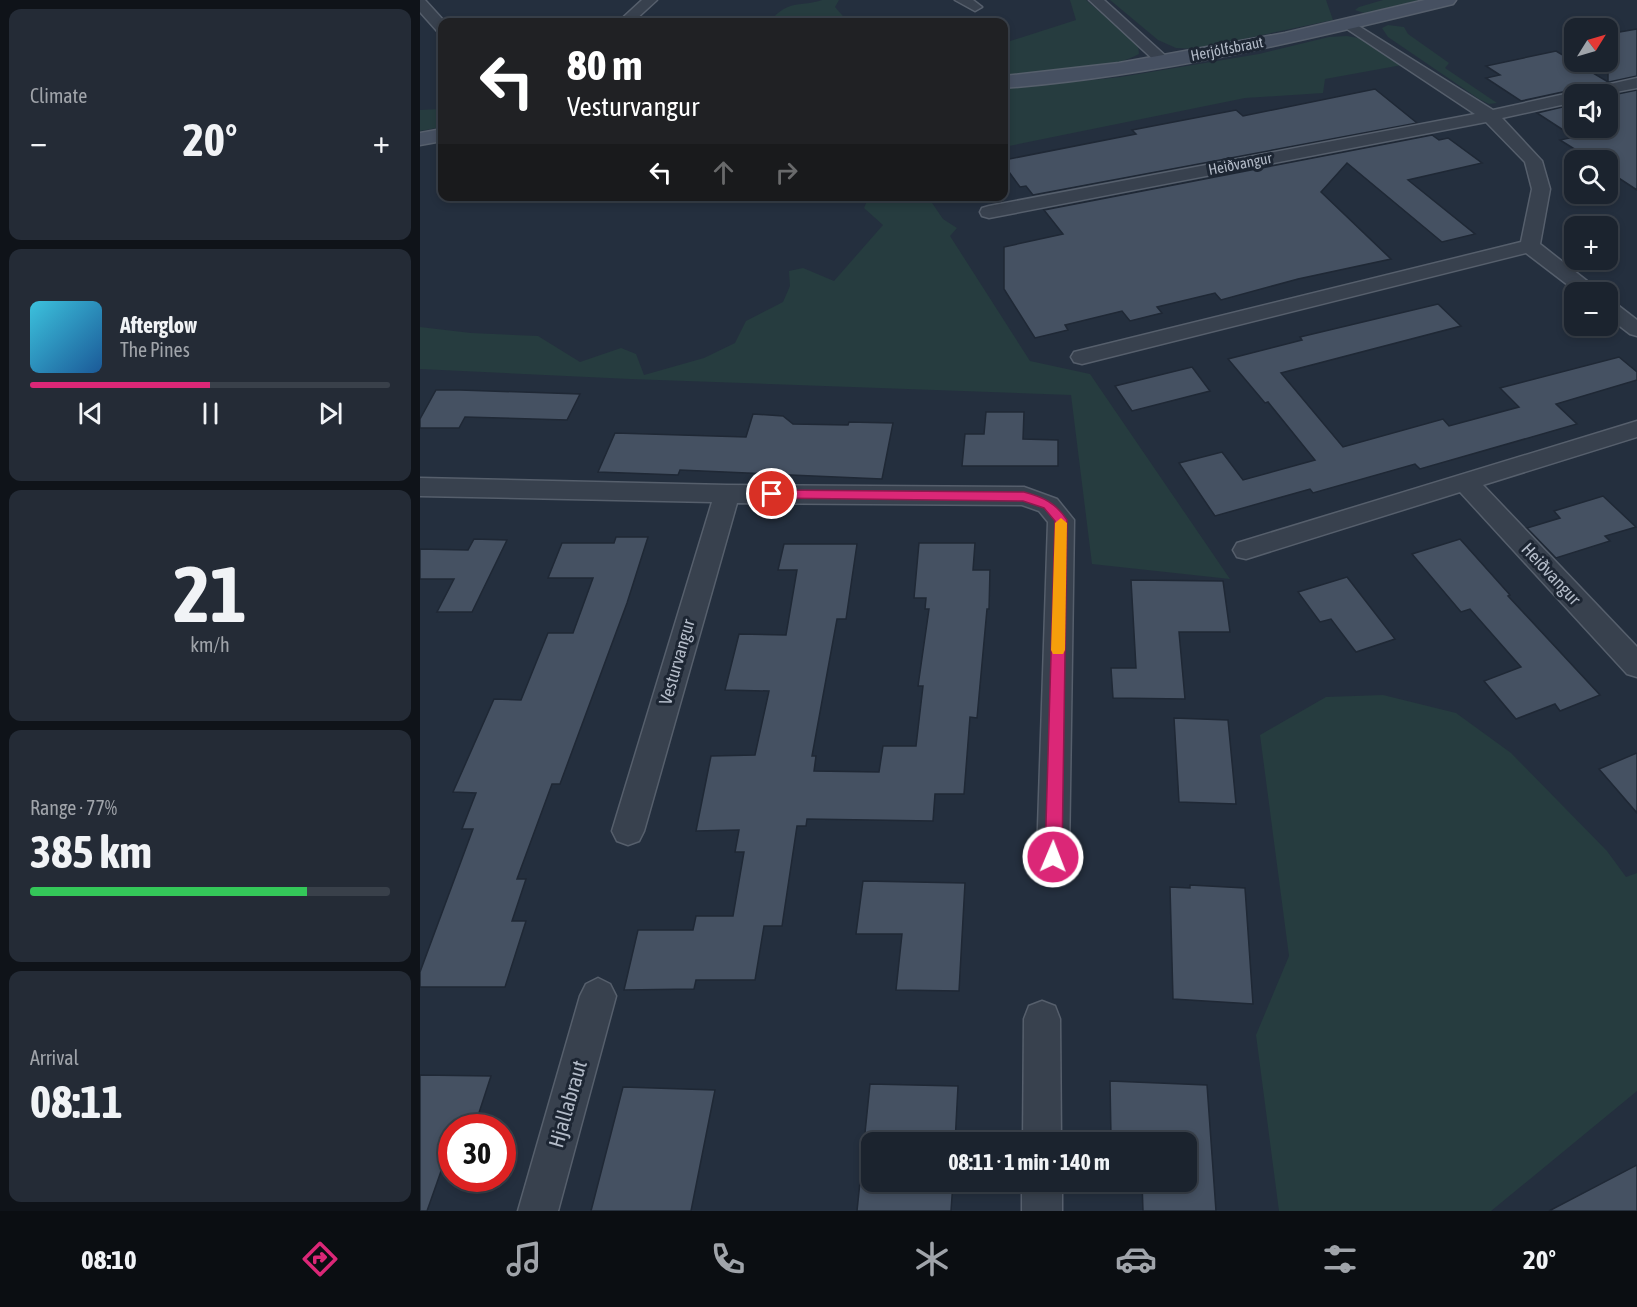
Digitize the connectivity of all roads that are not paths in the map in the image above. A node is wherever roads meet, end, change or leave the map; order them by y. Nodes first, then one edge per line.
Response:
1 (650, 0) edge
2 (1096, 0) edge
3 (1447, 0) edge
4 (420, 3) edge
5 (630, 18) edge
6 (438, 23) edge
7 (1349, 24) junction
8 (1163, 61) junction
9 (1008, 82) edge
10 (1637, 83) edge
11 (1618, 87) edge
12 (1564, 99) edge
13 (1490, 116) junction
14 (438, 136) edge
15 (420, 139) edge
16 (989, 212) dead end
17 (1530, 246) junction
18 (1576, 282) edge
19 (1618, 315) edge
20 (1637, 330) edge
21 (1082, 357) dead end
22 (1637, 429) edge
23 (1465, 482) junction
24 (420, 487) edge
25 (727, 494) junction
26 (1246, 550) dead end
27 (1637, 666) edge
28 (628, 831) dead end
29 (1053, 857) dead end
30 (598, 996) dead end
31 (1042, 1019) dead end
32 (1042, 1132) edge
33 (1042, 1192) edge
34 (538, 1211) edge
35 (1042, 1211) edge

1 - 5 street
2 - 8 street
3 - 7 street, Herjólfsbraut
4 - 6 street
7 - 8 street, Herjólfsbraut
7 - 13 street
8 - 9 street, Herjólfsbraut
10 - 11 street
12 - 13 street, Heiðvangur
13 - 16 street, Heiðvangur
13 - 17 street
14 - 15 street
17 - 18 street
17 - 21 street
19 - 20 street
22 - 23 street
23 - 26 street
23 - 27 street, Heiðvangur
24 - 25 street
25 - 28 street, Vesturvangur
25 - 29 street
30 - 34 street, Hjallabraut
31 - 32 street
33 - 35 street

